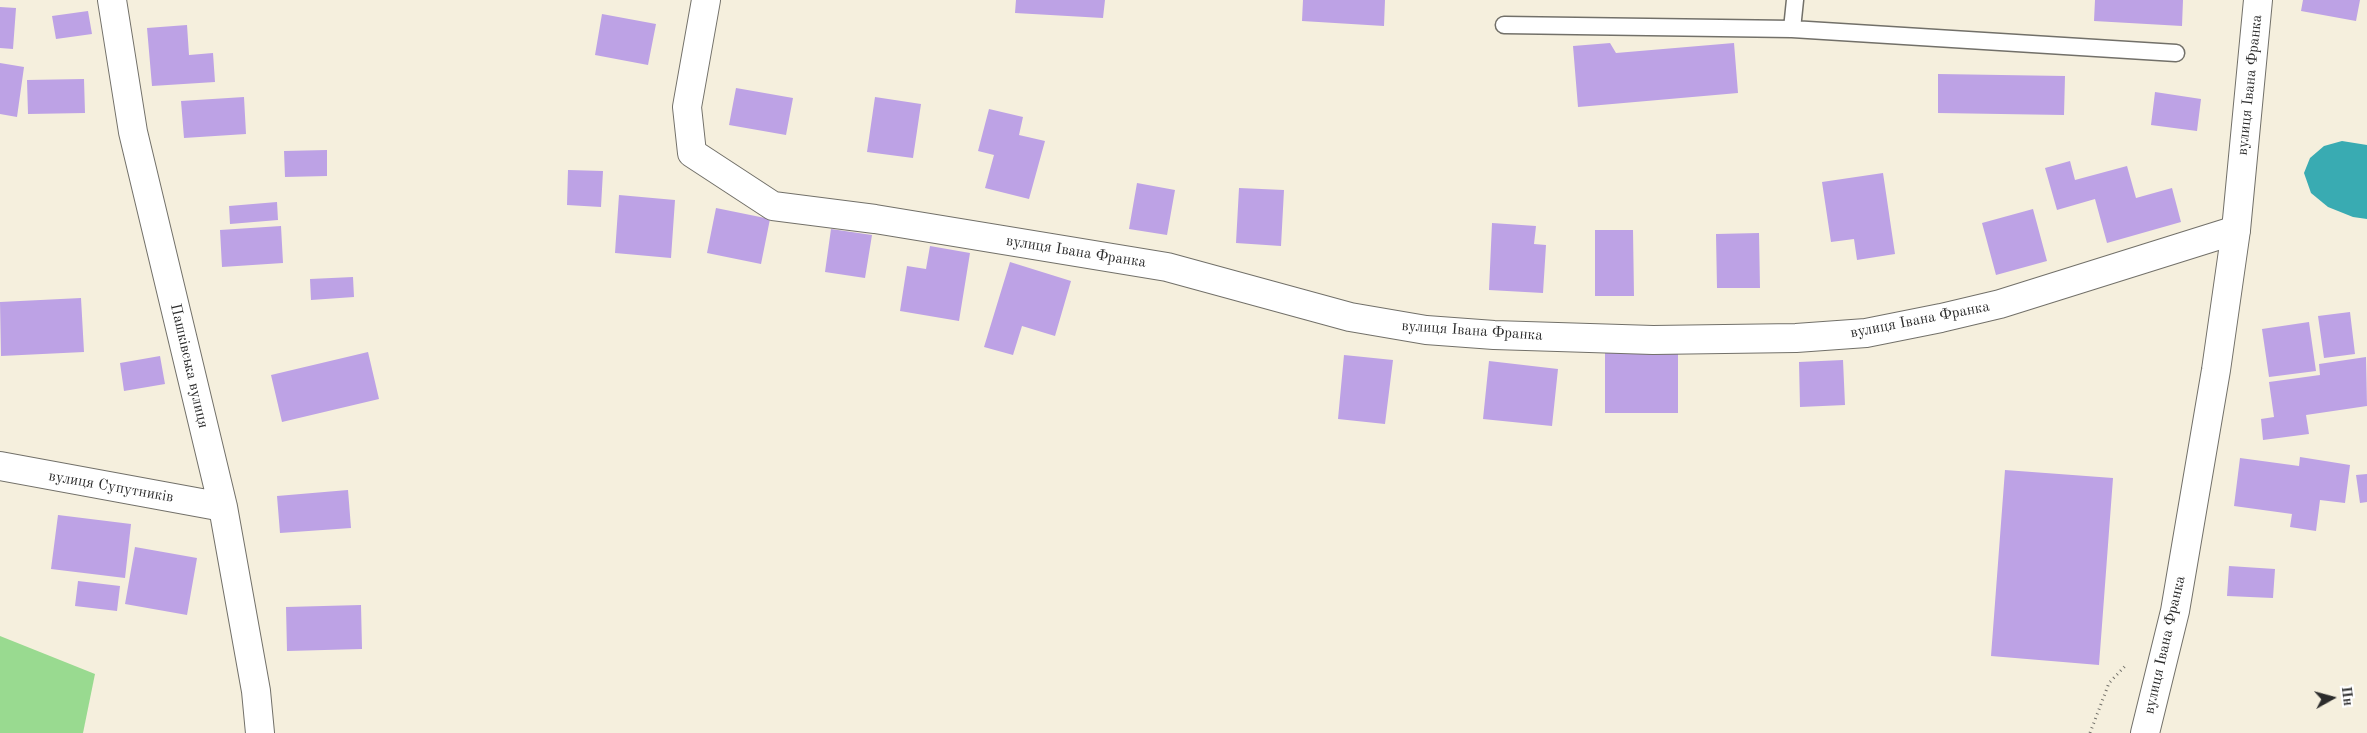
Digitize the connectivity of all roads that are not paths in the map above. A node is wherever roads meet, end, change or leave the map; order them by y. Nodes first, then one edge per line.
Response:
1 (112, 0) edge
2 (706, 0) edge
3 (1795, 0) edge
4 (2258, 0) edge
5 (1504, 24) dead end
6 (1792, 29) junction
7 (2176, 53) dead end
8 (2236, 230) junction
9 (0, 466) edge
10 (223, 506) junction
11 (260, 733) edge
12 (2145, 733) edge

1 - 10 street, Пашківська вулиця
2 - 8 street, вулиця Івана Франка
3 - 6 lane
4 - 8 street, вулиця Івана Франка
5 - 6 lane
6 - 7 lane
8 - 12 street, вулиця Івана Франка
9 - 10 street, вулиця Супутників
10 - 11 street, Пашківська вулиця

